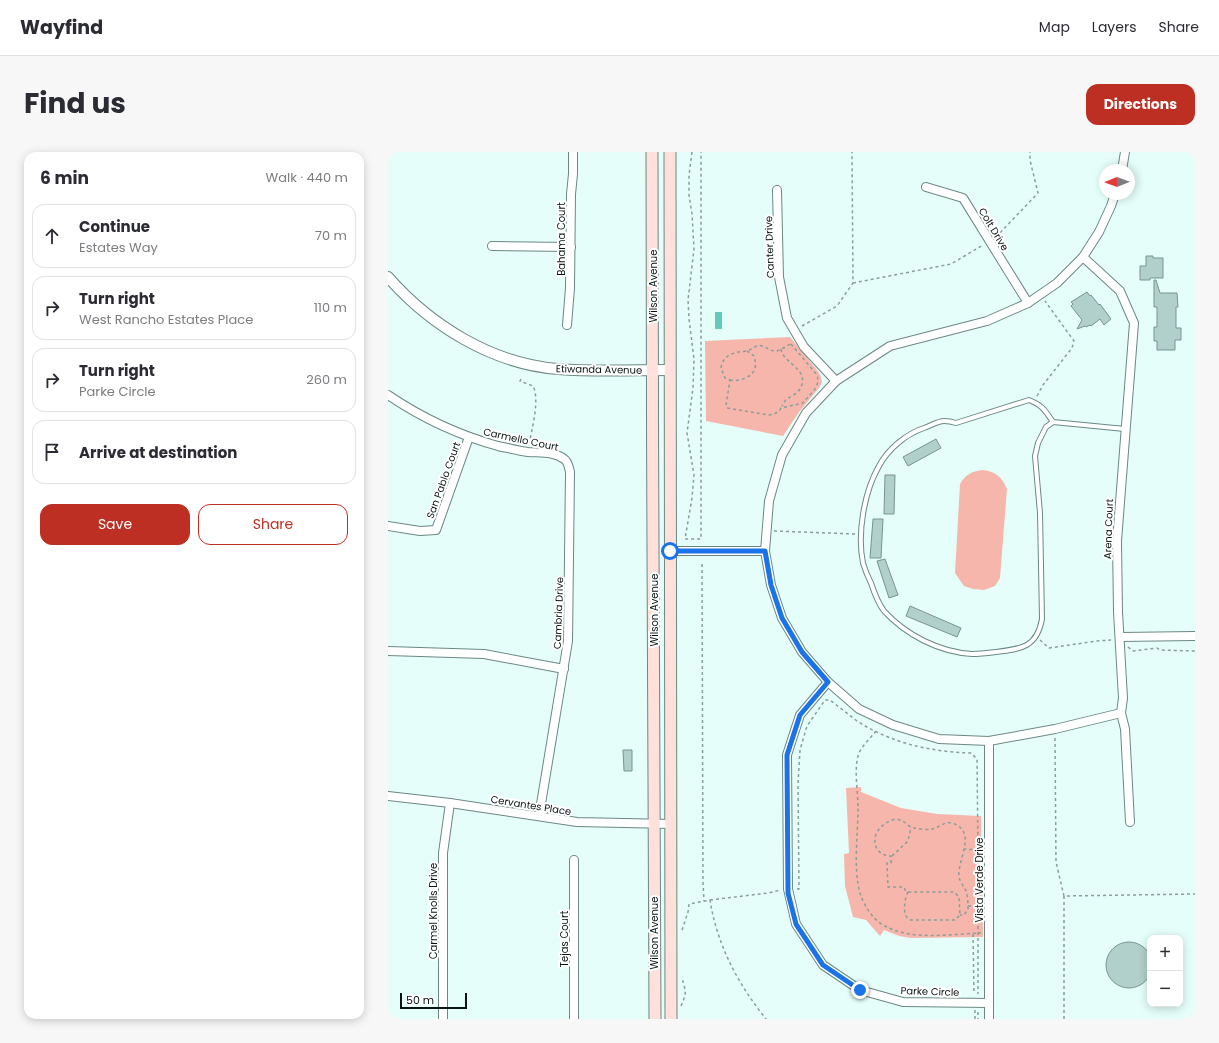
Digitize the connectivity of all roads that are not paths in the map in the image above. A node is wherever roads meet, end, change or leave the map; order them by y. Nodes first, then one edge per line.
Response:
1 (573, 152) edge
2 (652, 152) edge
3 (670, 152) edge
4 (1126, 152) edge
5 (1123, 164) edge
6 (926, 187) dead end
7 (777, 190) dead end
8 (1113, 200) edge
9 (492, 246) dead end
10 (571, 247) junction
11 (1083, 257) junction
12 (388, 277) edge
13 (1028, 303) junction
14 (566, 325) dead end
15 (653, 370) junction
16 (670, 370) junction
17 (836, 381) junction
18 (388, 395) edge
19 (1053, 422) junction
20 (1125, 429) junction
21 (469, 437) junction
22 (564, 459) joint
23 (388, 526) edge
24 (670, 551) junction
25 (765, 551) junction
26 (1195, 636) edge
27 (1120, 637) junction
28 (388, 651) edge
29 (564, 669) junction
30 (828, 682) junction
31 (1121, 713) junction
32 (989, 741) junction
33 (388, 796) edge
34 (450, 803) junction
35 (539, 816) junction
36 (1130, 822) dead end
37 (653, 824) junction
38 (671, 824) junction
39 (574, 860) dead end
40 (989, 1003) junction
41 (443, 1019) edge
42 (574, 1019) edge
43 (655, 1019) edge
44 (671, 1019) edge
45 (989, 1019) edge

1 - 10 street, Bahama Court
2 - 15 main road, Wilson Avenue
3 - 16 main road, Wilson Avenue
4 - 5 street
6 - 13 street, Colt Drive
7 - 17 street, Canter Drive
8 - 11 street
9 - 10 street
10 - 14 street, Bahama Court
11 - 13 street
11 - 20 street, Arena Court
12 - 15 street, Etiwanda Avenue
13 - 17 street
15 - 16 street, Etiwanda Avenue
15 - 37 main road, Wilson Avenue
16 - 24 main road, Wilson Avenue
17 - 25 street
18 - 21 street, Carmello Court
19 - 19 lane
19 - 20 lane
20 - 27 street, Arena Court
21 - 22 street, Carmello Court
21 - 23 street, San Pablo Court
22 - 29 street, Cambria Drive
24 - 25 street
24 - 38 main road, Wilson Avenue
25 - 30 street
26 - 27 street
27 - 31 street, Arena Court
28 - 29 street
29 - 35 street, Cambria Drive
30 - 32 street
30 - 40 street, Parke Circle
31 - 32 street
31 - 36 street, Arena Court
32 - 40 street, Vista Verde Drive
33 - 34 street, Cervantes Place
34 - 35 street, Cervantes Place
34 - 41 street, Carmel Knolls Drive
35 - 37 street, Cervantes Place
37 - 38 street, Cervantes Place
37 - 43 main road, Wilson Avenue
38 - 44 main road, Wilson Avenue
39 - 42 street, Tejas Court
40 - 45 street, Vista Verde Drive

